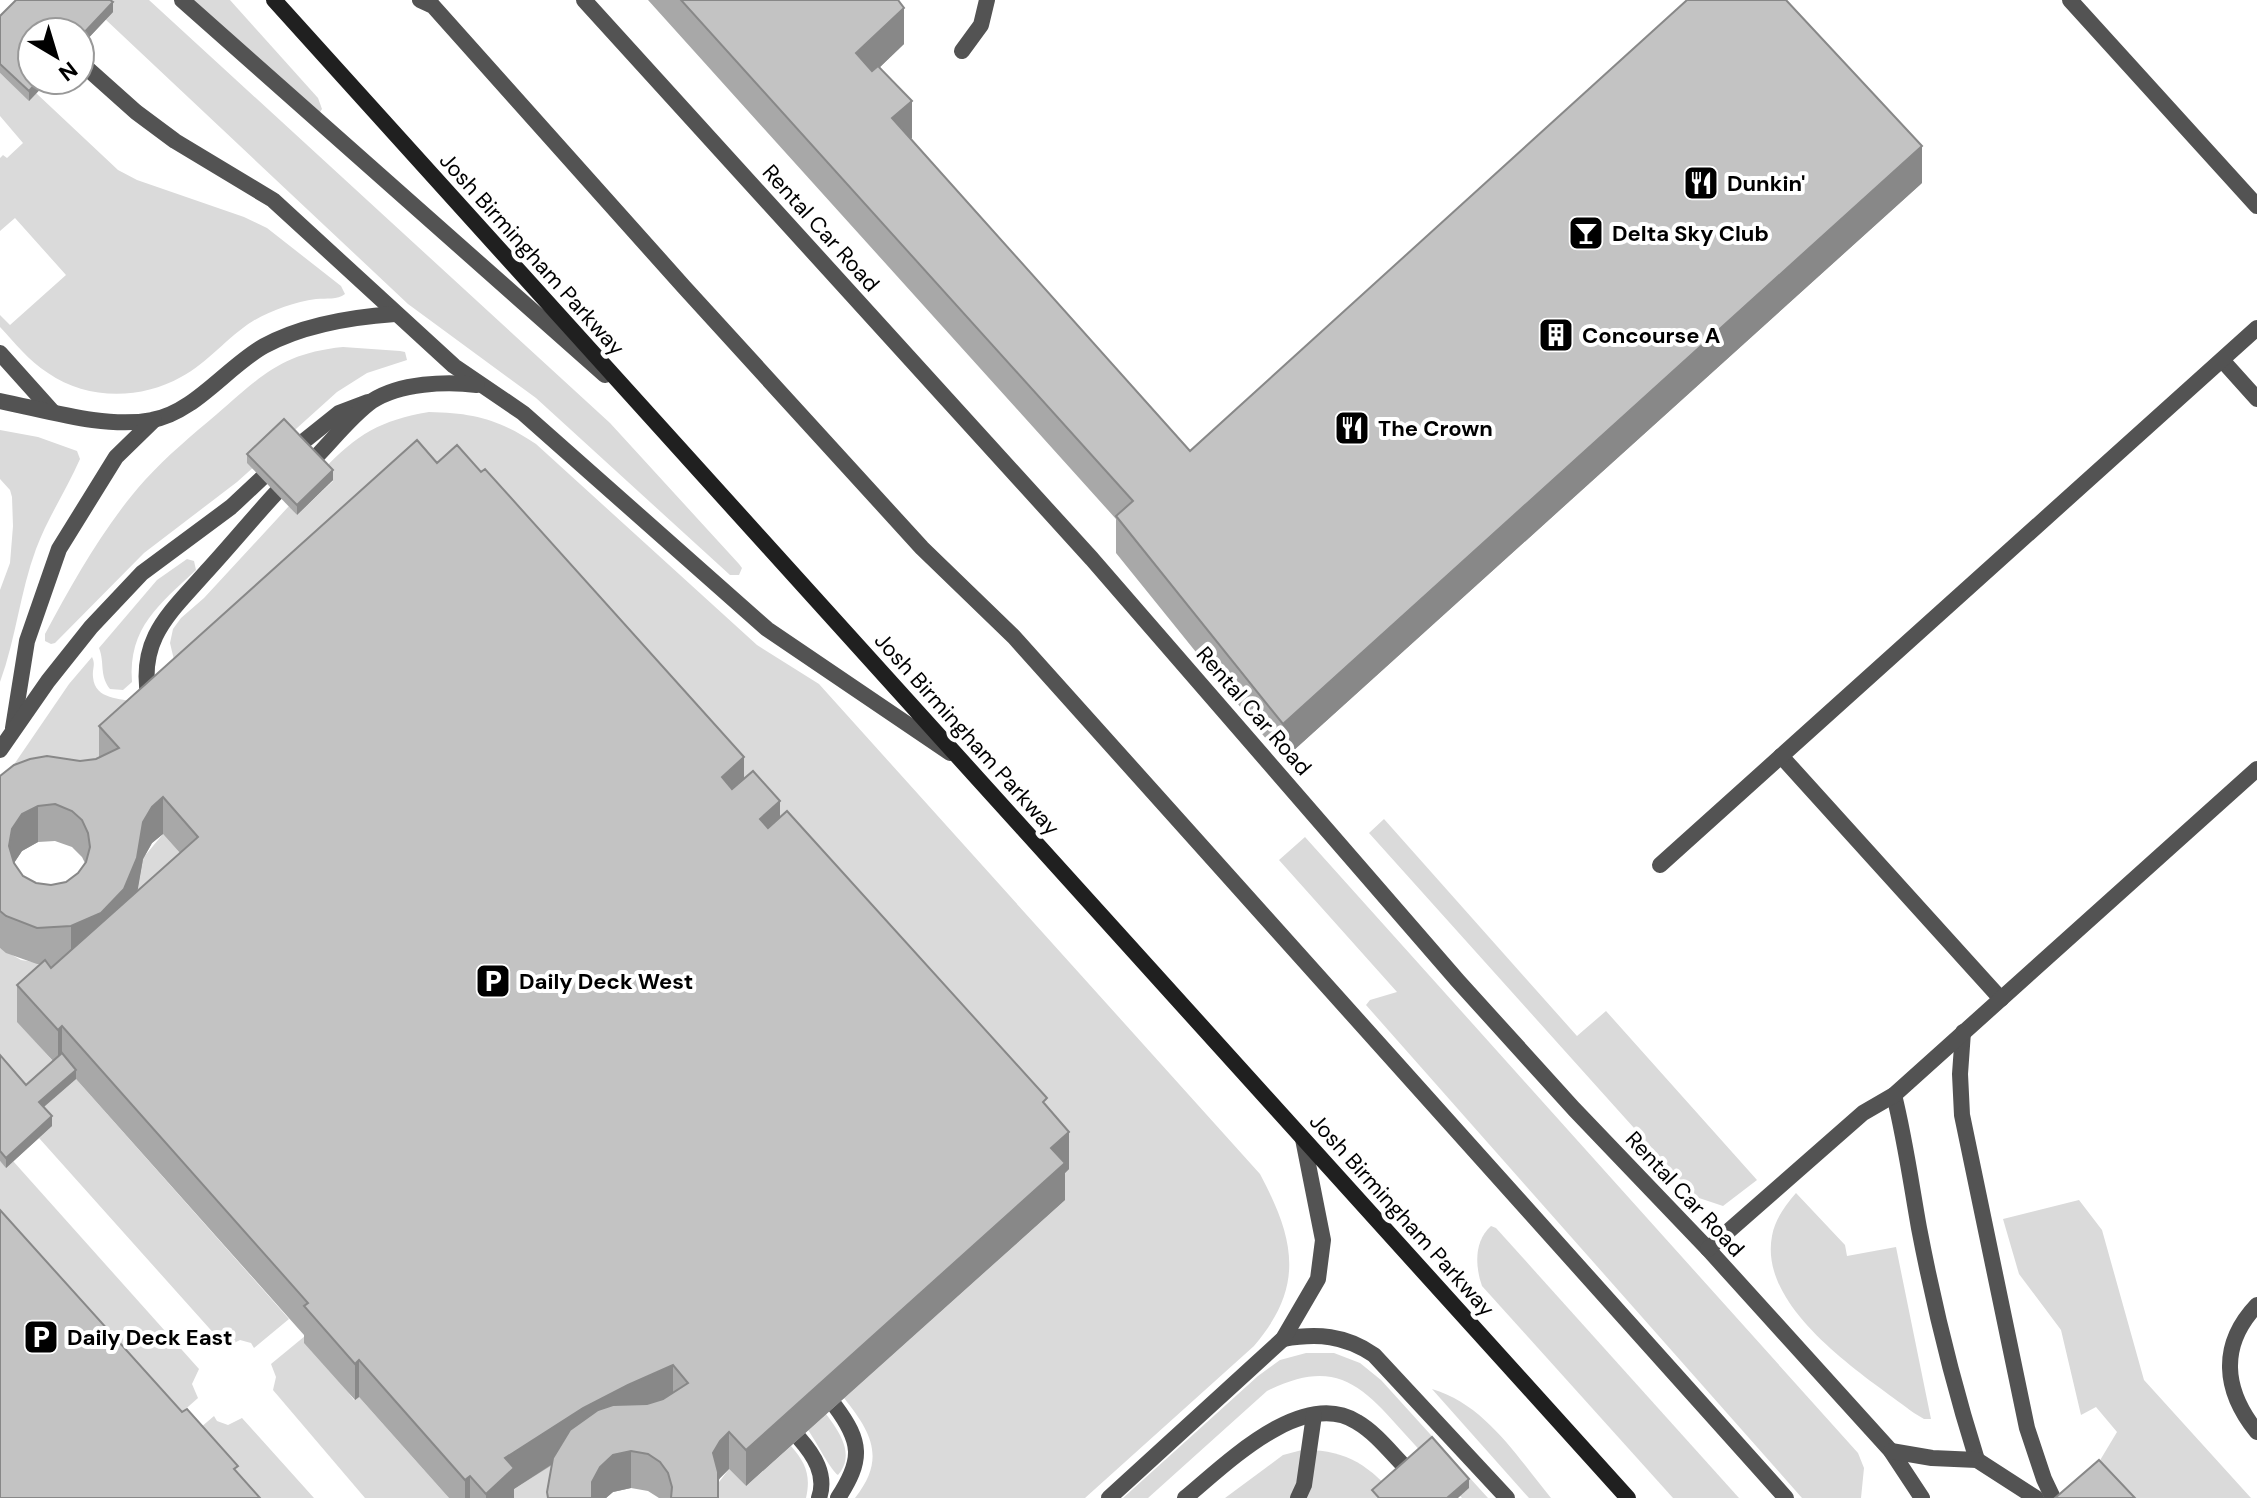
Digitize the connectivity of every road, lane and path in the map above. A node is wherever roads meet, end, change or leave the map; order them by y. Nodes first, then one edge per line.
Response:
1 (182, 0) edge
2 (277, 0) edge
3 (420, 0) edge
4 (584, 0) edge
5 (987, 0) edge
6 (2070, 0) edge
7 (962, 51) dead end
8 (96, 76) edge
9 (2257, 206) edge
10 (395, 314) junction
11 (2257, 328) edge
12 (0, 353) edge
13 (2222, 360) junction
14 (483, 386) junction
15 (2257, 399) edge
16 (0, 401) edge
17 (373, 401) junction
18 (642, 408) junction
19 (52, 411) junction
20 (154, 420) junction
21 (299, 445) edge
22 (313, 460) edge
23 (262, 478) edge
24 (276, 493) edge
25 (152, 713) edge
26 (12, 731) junction
27 (0, 750) edge
28 (1781, 756) junction
29 (962, 761) junction
30 (2257, 769) edge
31 (1660, 865) dead end
32 (2001, 999) junction
33 (1963, 1032) junction
34 (1894, 1095) junction
35 (1303, 1139) junction
36 (1708, 1249) junction
37 (2257, 1305) edge
38 (1283, 1339) junction
39 (835, 1406) edge
40 (1314, 1415) junction
41 (2257, 1432) edge
42 (799, 1438) edge
43 (1891, 1451) junction
44 (1977, 1460) junction
45 (1407, 1469) edge
46 (819, 1498) edge
47 (838, 1498) edge
48 (1109, 1498) edge
49 (1185, 1498) edge
50 (1298, 1498) edge
51 (1507, 1498) edge
52 (1628, 1498) edge
53 (1786, 1498) edge
54 (1922, 1498) edge
55 (2036, 1498) edge
56 (2053, 1498) edge

1 - 18 lane
2 - 18 main road, Josh Birmingham Parkway
3 - 53 lane
4 - 36 lane, Rental Car Road
5 - 7 lane
6 - 9 lane
8 - 10 lane
10 - 14 lane
10 - 20 lane
11 - 13 lane
12 - 19 lane
13 - 15 lane
13 - 28 lane
14 - 17 lane
14 - 29 lane
16 - 19 lane
17 - 21 lane
17 - 22 lane
18 - 29 main road, Josh Birmingham Parkway
19 - 20 lane
20 - 26 lane
23 - 26 lane
24 - 25 lane
26 - 27 lane
28 - 31 lane
28 - 32 lane
29 - 35 main road, Josh Birmingham Parkway
30 - 32 lane
32 - 33 lane
33 - 34 lane
33 - 56 lane
34 - 36 lane
34 - 44 lane
35 - 38 lane
35 - 52 main road, Josh Birmingham Parkway
36 - 43 lane, Rental Car Road
37 - 41 lane
38 - 48 lane
38 - 51 lane
39 - 47 lane
40 - 45 lane
40 - 49 lane
40 - 50 lane
42 - 46 lane
43 - 44 lane
43 - 54 lane, Rental Car Road
44 - 55 lane

